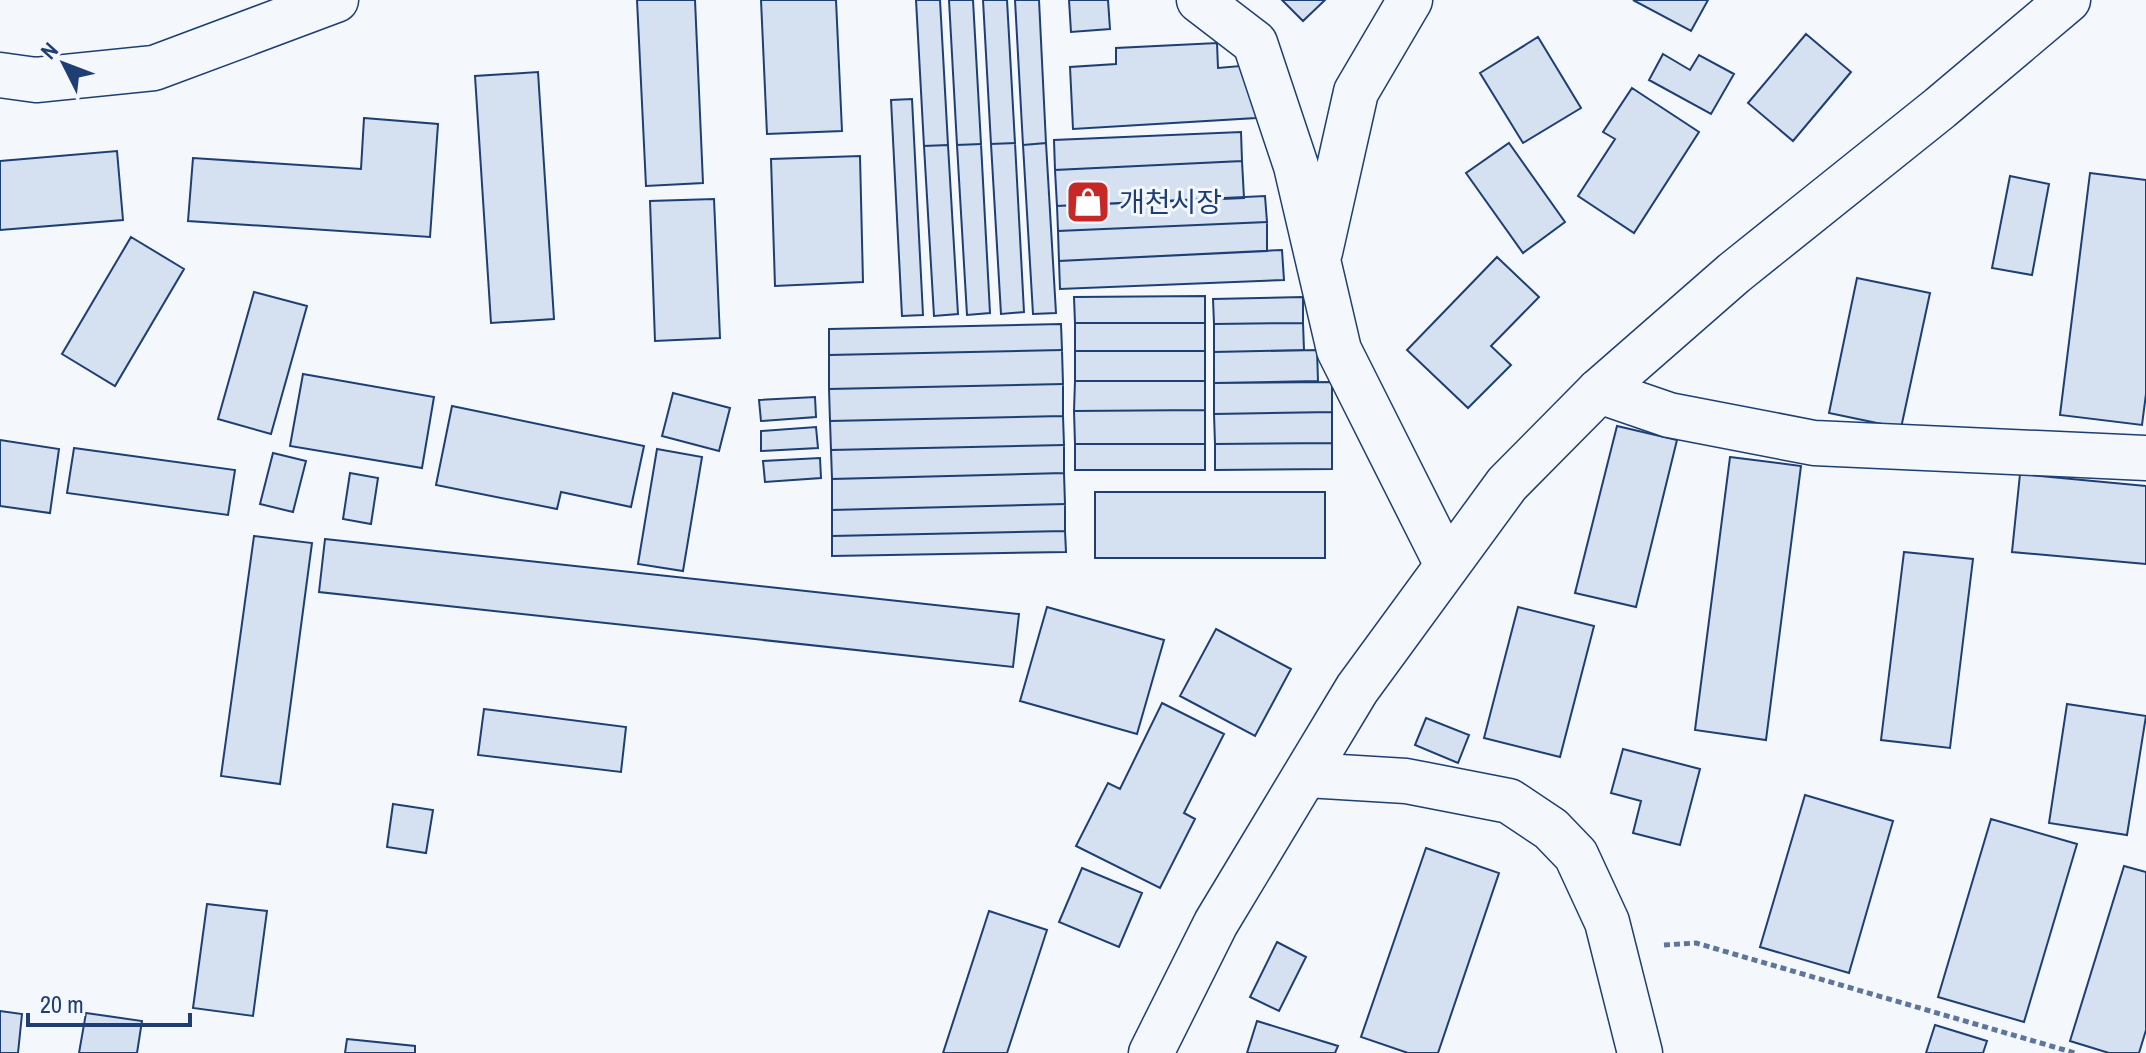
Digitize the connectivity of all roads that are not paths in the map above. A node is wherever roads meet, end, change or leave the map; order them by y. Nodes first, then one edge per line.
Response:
1 (336, 0) edge
2 (1199, 0) edge
3 (1410, 0) edge
4 (2068, 0) edge
5 (0, 75) edge
6 (1318, 262) junction
7 (1599, 391) junction
8 (2146, 458) edge
9 (1447, 565) junction
10 (1307, 775) junction
11 (1151, 1053) edge
12 (1640, 1053) edge

1 - 5 street
2 - 6 street
3 - 6 street
4 - 7 street
6 - 9 street
7 - 8 street
7 - 9 street
9 - 10 street
10 - 11 street
10 - 12 street

